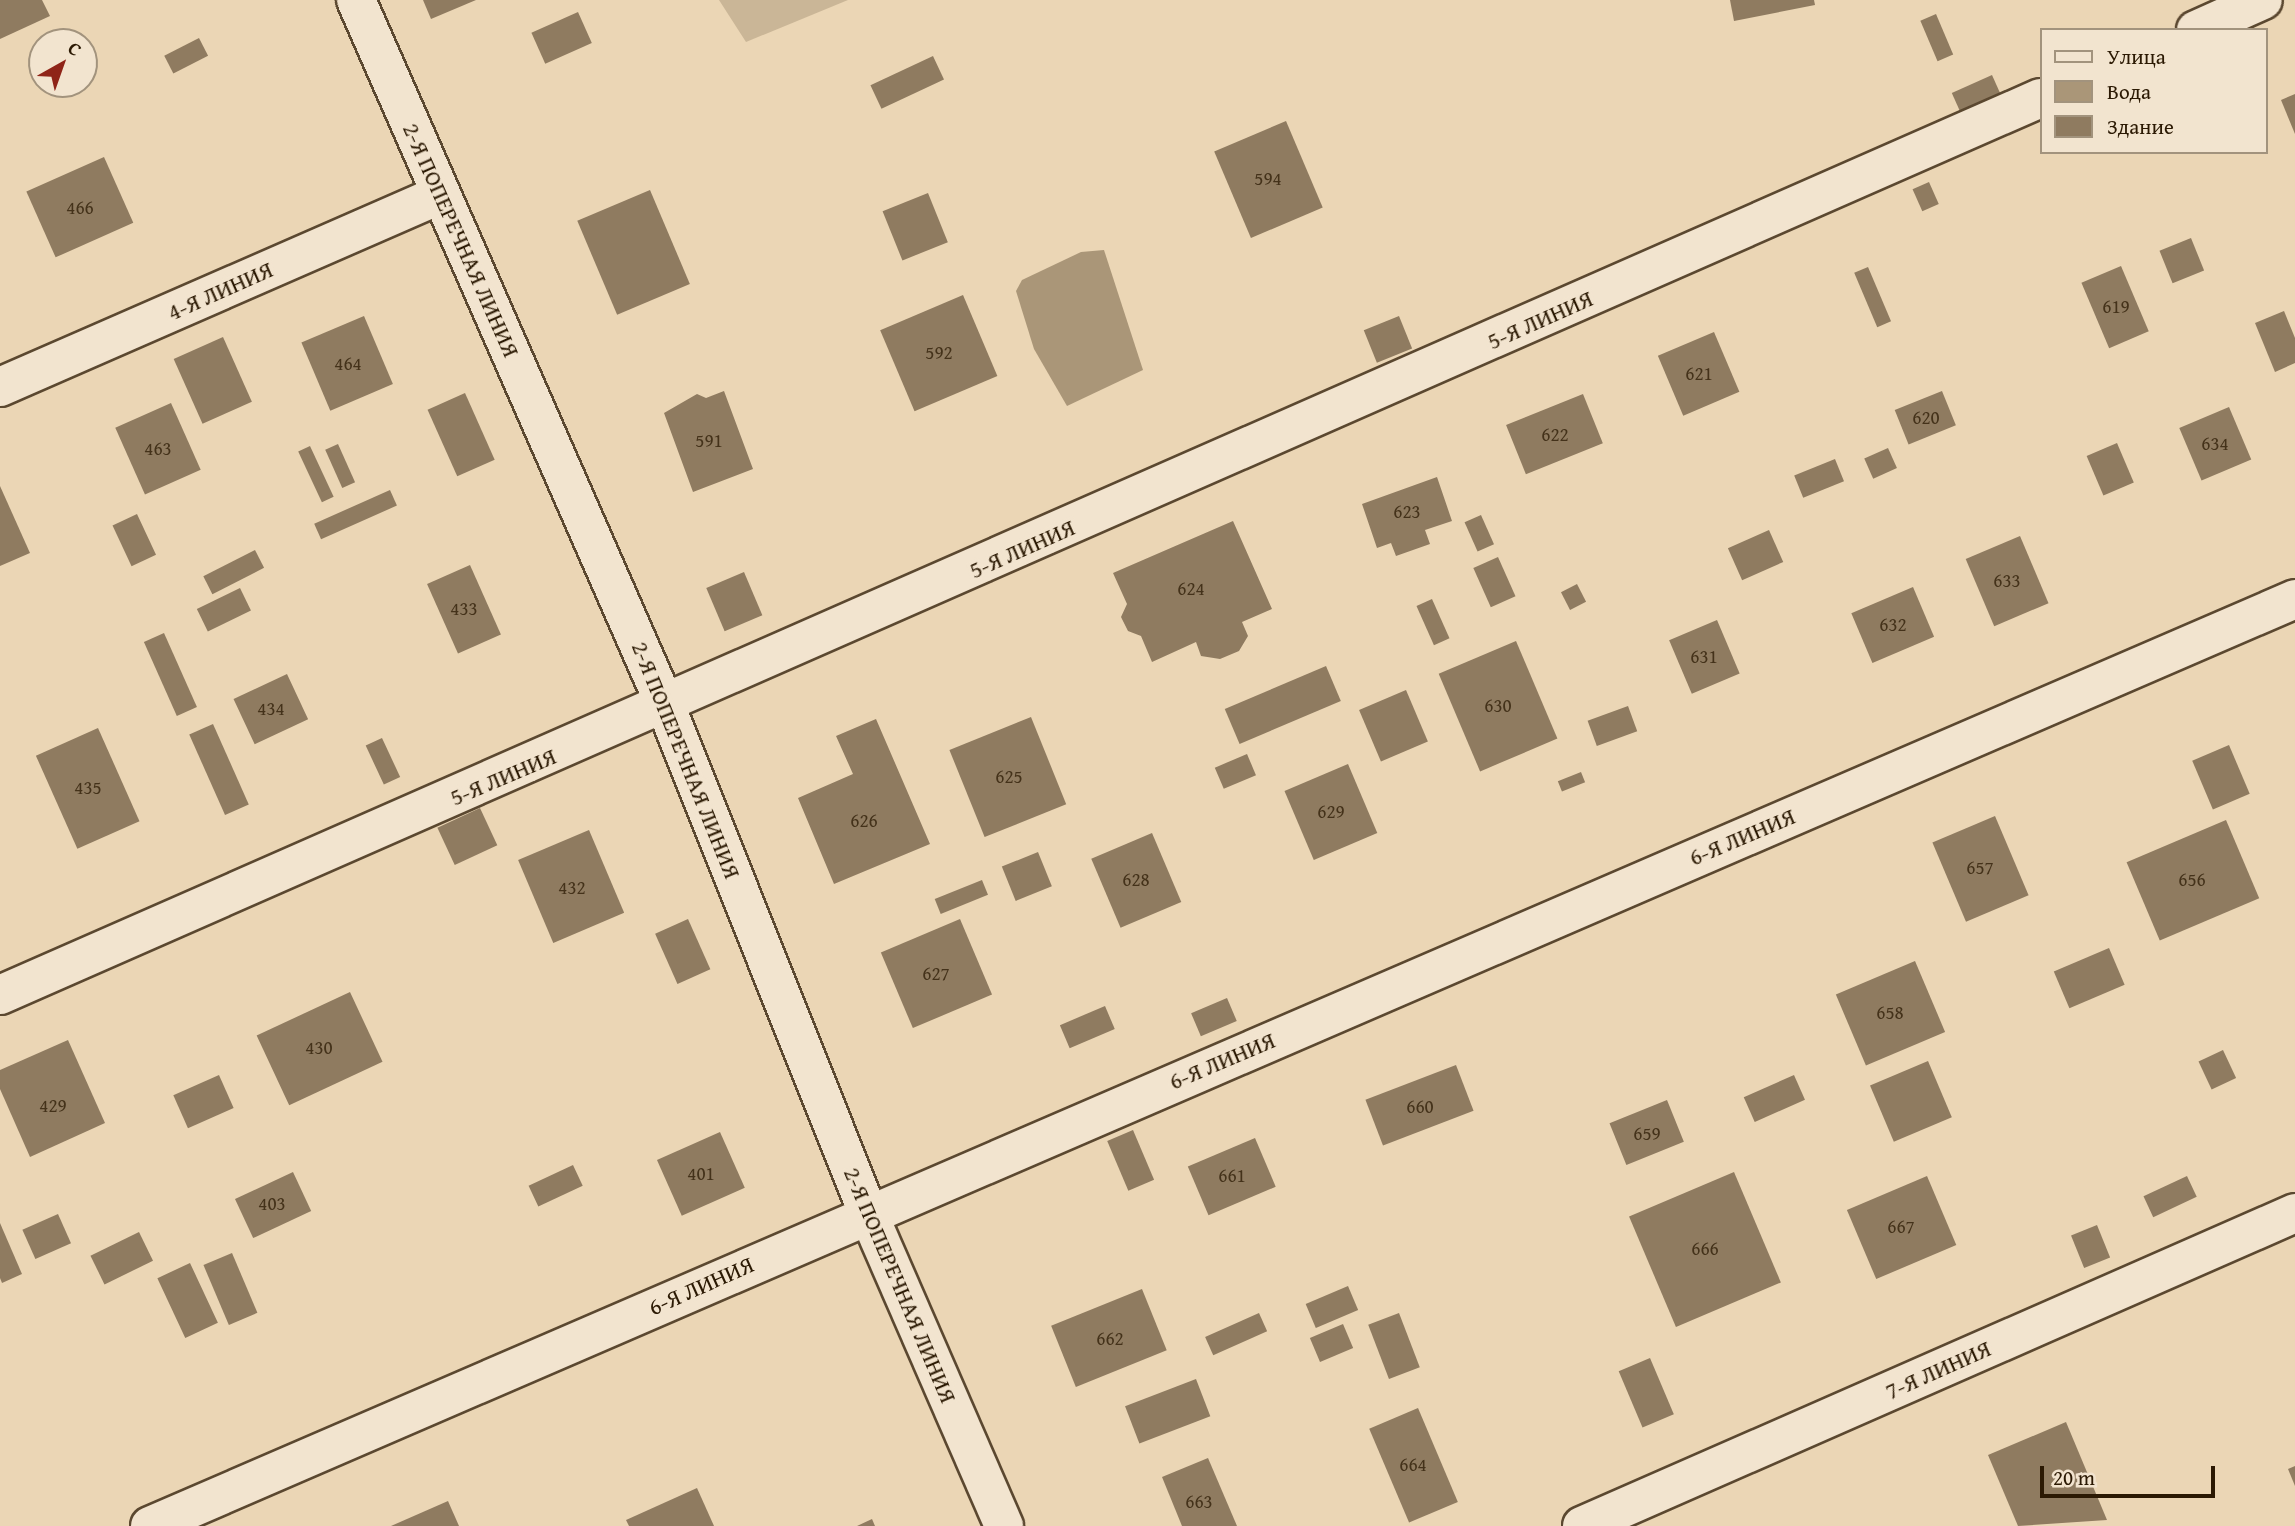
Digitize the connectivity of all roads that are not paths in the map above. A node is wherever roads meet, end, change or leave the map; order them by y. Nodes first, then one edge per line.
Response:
1 (356, 0) edge
2 (2263, 0) edge
3 (2200, 28) edge
4 (2039, 99) edge
5 (441, 194) junction
6 (0, 387) edge
7 (2295, 599) edge
8 (666, 707) junction
9 (0, 995) edge
10 (868, 1213) junction
11 (2295, 1213) edge
12 (149, 1526) edge
13 (1004, 1526) edge
14 (1581, 1526) edge

1 - 5 street, 2-Я ПОПЕРЕЧНАЯ ЛИНИЯ
2 - 3 street
4 - 8 street, 5-Я ЛИНИЯ
5 - 6 street, 4-Я ЛИНИЯ
5 - 8 street, 2-Я ПОПЕРЕЧНАЯ ЛИНИЯ
7 - 10 street, 6-Я ЛИНИЯ
8 - 9 street, 5-Я ЛИНИЯ
8 - 10 street, 2-Я ПОПЕРЕЧНАЯ ЛИНИЯ
10 - 12 street, 6-Я ЛИНИЯ
10 - 13 street, 2-Я ПОПЕРЕЧНАЯ ЛИНИЯ
11 - 14 street, 7-Я ЛИНИЯ

